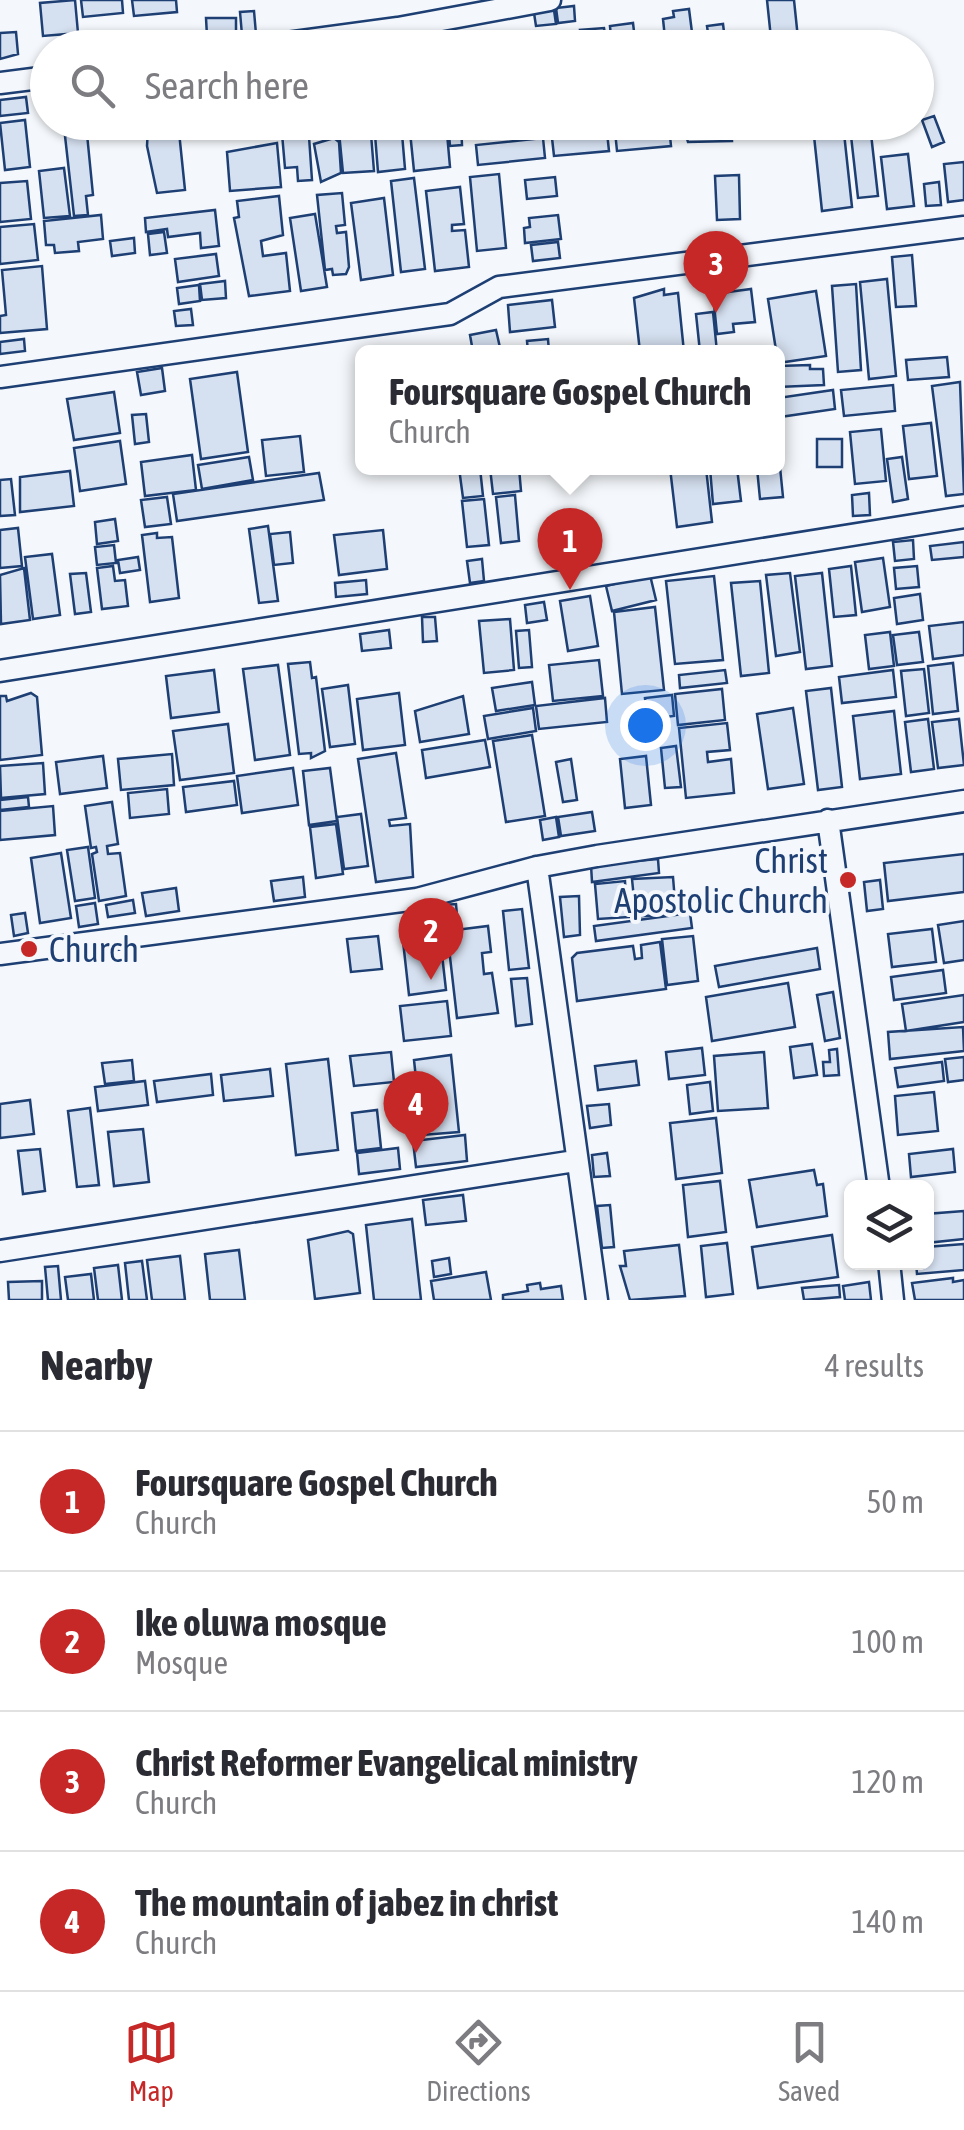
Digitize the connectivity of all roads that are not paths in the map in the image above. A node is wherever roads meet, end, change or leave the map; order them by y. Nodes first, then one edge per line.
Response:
1 (550, 0) edge
2 (383, 30) edge
3 (30, 79) edge
4 (0, 84) edge
5 (964, 228) edge
6 (0, 377) edge
7 (964, 517) edge
8 (0, 671) edge
9 (964, 801) edge
10 (828, 820) junction
11 (537, 866) junction
12 (0, 954) edge
13 (575, 1161) junction
14 (878, 1180) edge
15 (0, 1251) edge
16 (889, 1270) edge
17 (596, 1300) edge
18 (894, 1300) edge

1 - 2 street
3 - 4 street
5 - 6 street
7 - 8 street
9 - 10 street
10 - 11 street
10 - 14 street
11 - 12 street
11 - 13 street
13 - 15 street
13 - 17 street
16 - 18 street

